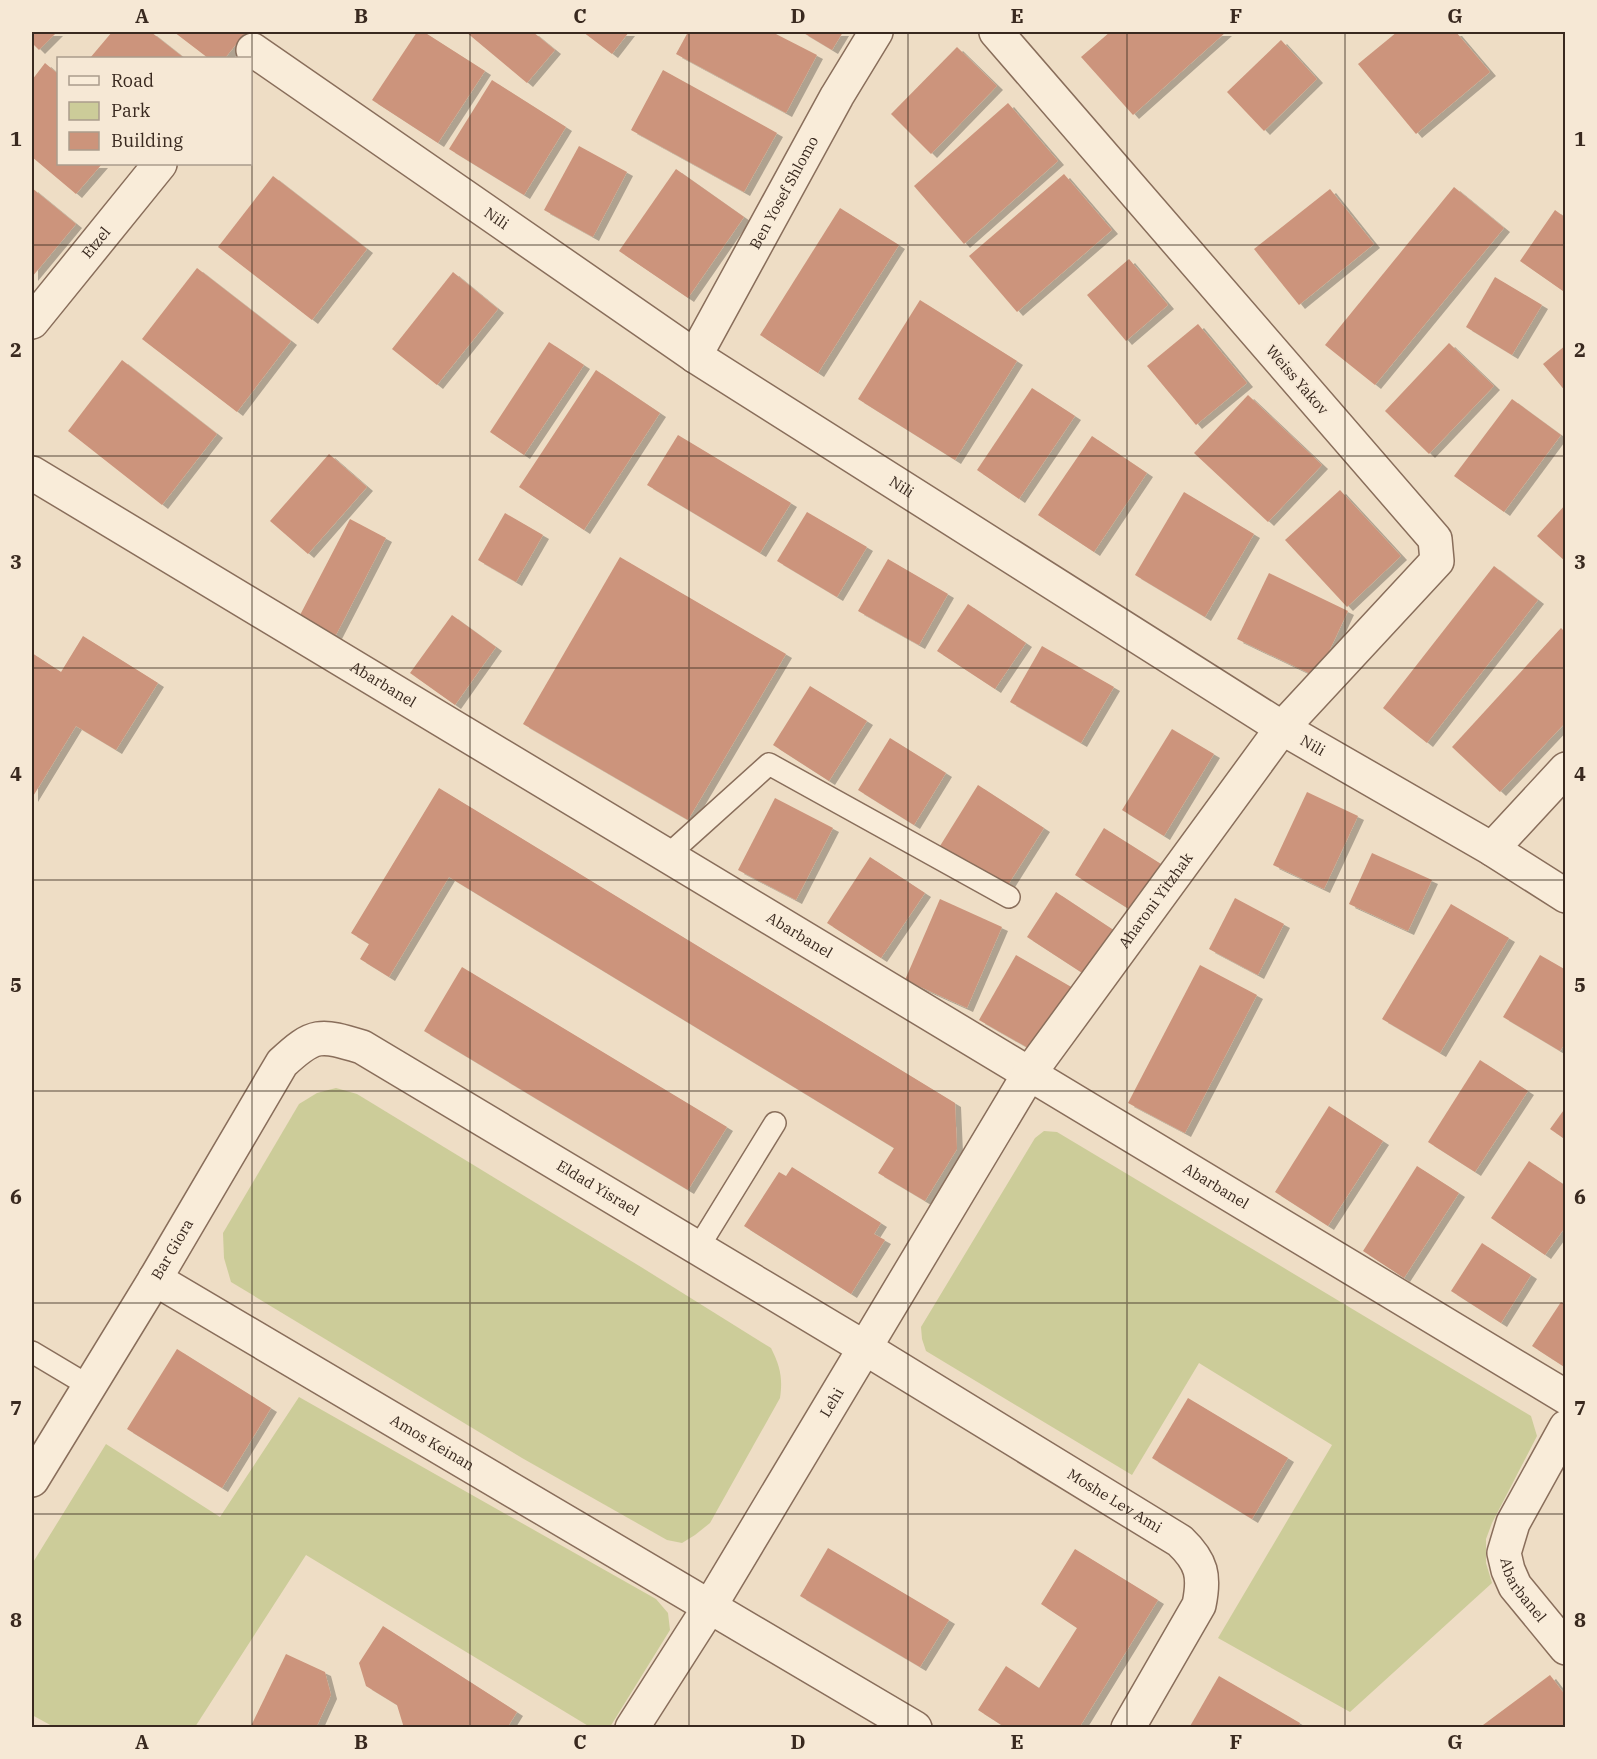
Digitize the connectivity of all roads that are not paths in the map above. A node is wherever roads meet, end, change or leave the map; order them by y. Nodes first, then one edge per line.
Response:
1 (876, 32) edge
2 (996, 32) edge
3 (256, 47) edge
4 (159, 165) edge
5 (32, 322) edge
6 (695, 356) junction
7 (32, 473) edge
8 (1282, 728) junction
9 (1566, 770) edge
10 (1492, 849) junction
11 (668, 855) junction
12 (1566, 896) edge
13 (1009, 897) dead end
14 (328, 1037) joint
15 (1029, 1074) junction
16 (775, 1123) dead end
17 (698, 1248) junction
18 (155, 1279) junction
19 (865, 1348) junction
20 (32, 1352) edge
21 (89, 1386) junction
22 (1566, 1397) edge
23 (1566, 1428) edge
24 (32, 1480) edge
25 (710, 1606) junction
26 (1566, 1648) edge
27 (632, 1728) edge
28 (915, 1728) edge
29 (1128, 1728) edge

1 - 6 street, Ben Yosef Shlomo
2 - 8 street, Weiss Yakov
3 - 6 street, Nili
4 - 5 street, Etzel
6 - 8 street, Nili
7 - 11 street, Abarbanel
8 - 10 street, Nili
8 - 15 street, Aharoni Yitzhak
9 - 10 street
10 - 12 street, Nili
11 - 13 lane
11 - 15 street, Abarbanel
14 - 17 street, Eldad Yisrael
14 - 18 street, Bar Giora
15 - 19 street, Lehi
15 - 22 street, Abarbanel
16 - 17 lane
17 - 19 street, Eldad Yisrael
18 - 21 street, Bar Giora
18 - 25 street, Amos Keinan
19 - 25 street, Lehi
19 - 29 street, Moshe Lev Ami
20 - 21 lane
21 - 24 street, Bar Giora
23 - 26 street, Abarbanel
25 - 27 street, Lehi
25 - 28 street

